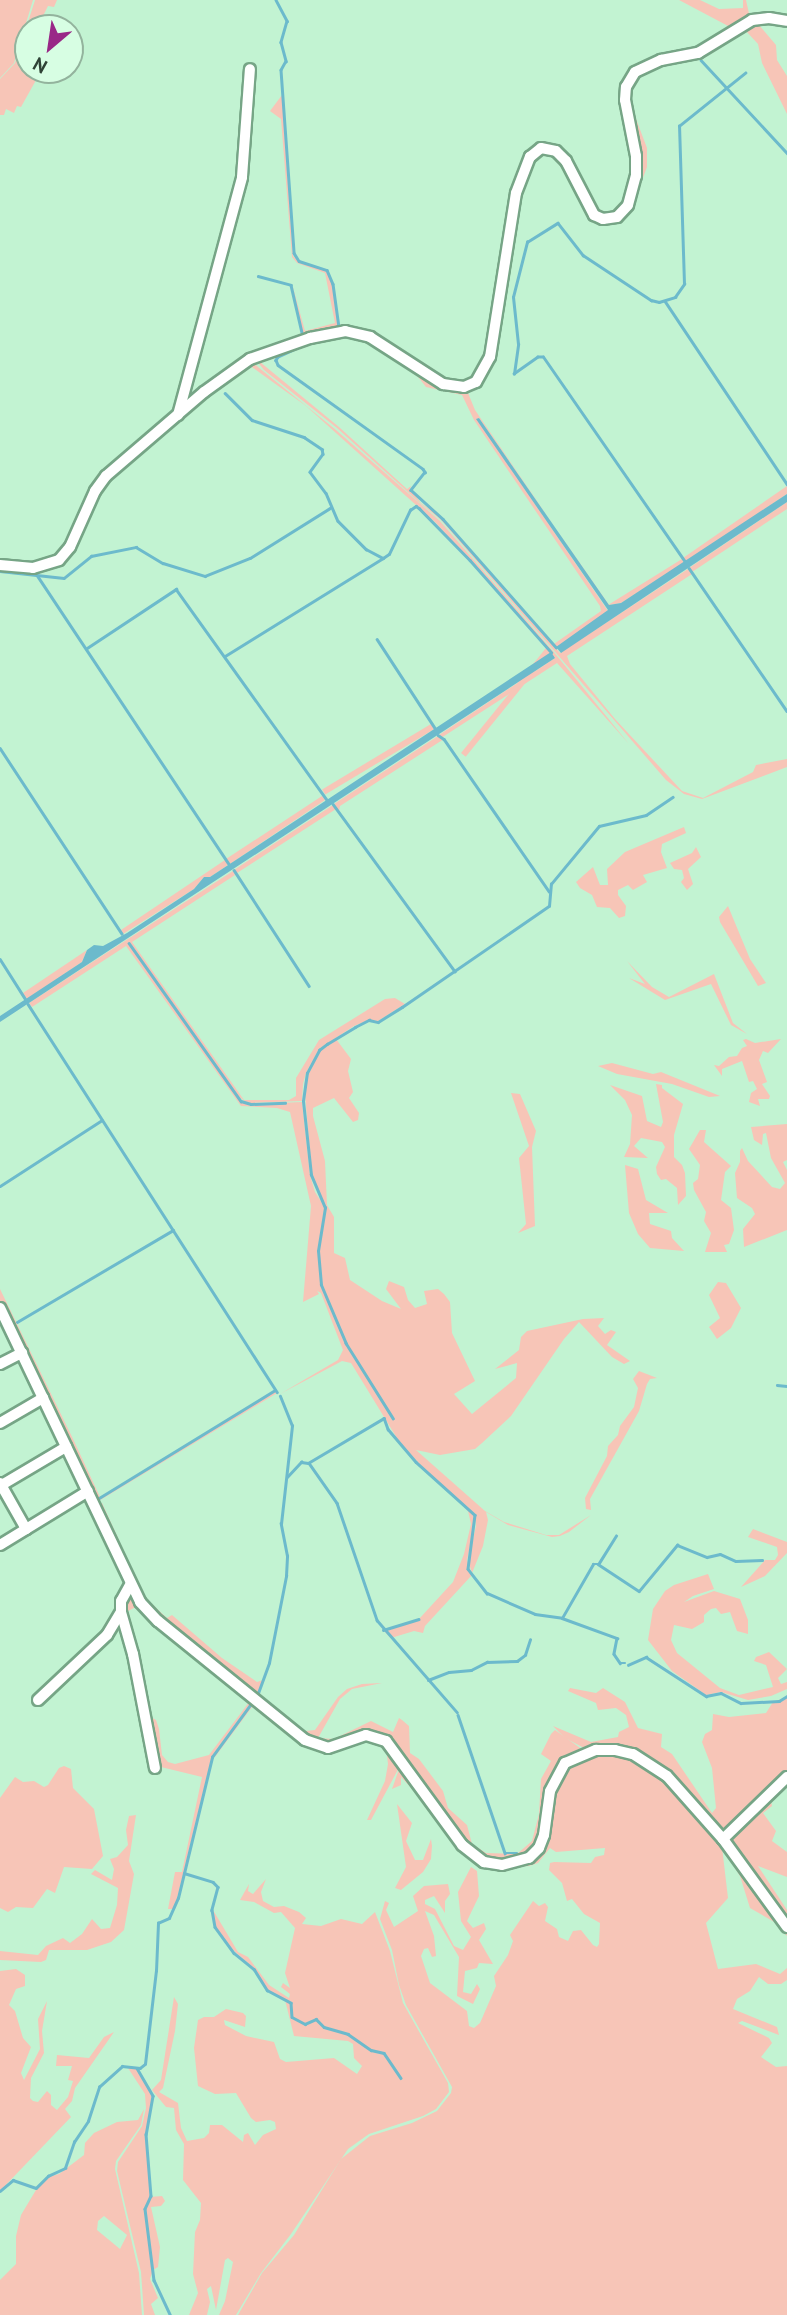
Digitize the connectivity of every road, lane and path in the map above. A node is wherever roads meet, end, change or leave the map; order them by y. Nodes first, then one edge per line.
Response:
1 (787, 21) edge
2 (250, 69) dead end
3 (178, 415) junction
4 (0, 565) edge
5 (0, 1308) edge
6 (22, 1353) junction
7 (0, 1364) edge
8 (43, 1398) junction
9 (0, 1423) edge
10 (66, 1447) junction
11 (0, 1485) edge
12 (88, 1491) junction
13 (26, 1529) junction
14 (0, 1545) edge
15 (130, 1585) junction
16 (121, 1612) junction
17 (38, 1700) dead end
18 (155, 1768) dead end
19 (787, 1777) edge
20 (723, 1839) junction
21 (787, 1927) edge

1 - 3 street
2 - 3 street
3 - 4 street
5 - 6 street
6 - 7 street
6 - 8 street
8 - 9 street
8 - 10 street
10 - 11 street
10 - 12 street
11 - 13 street
12 - 13 street
12 - 15 street
13 - 14 street
15 - 16 street
15 - 20 street
16 - 17 street
16 - 18 street
19 - 20 street
20 - 21 street

